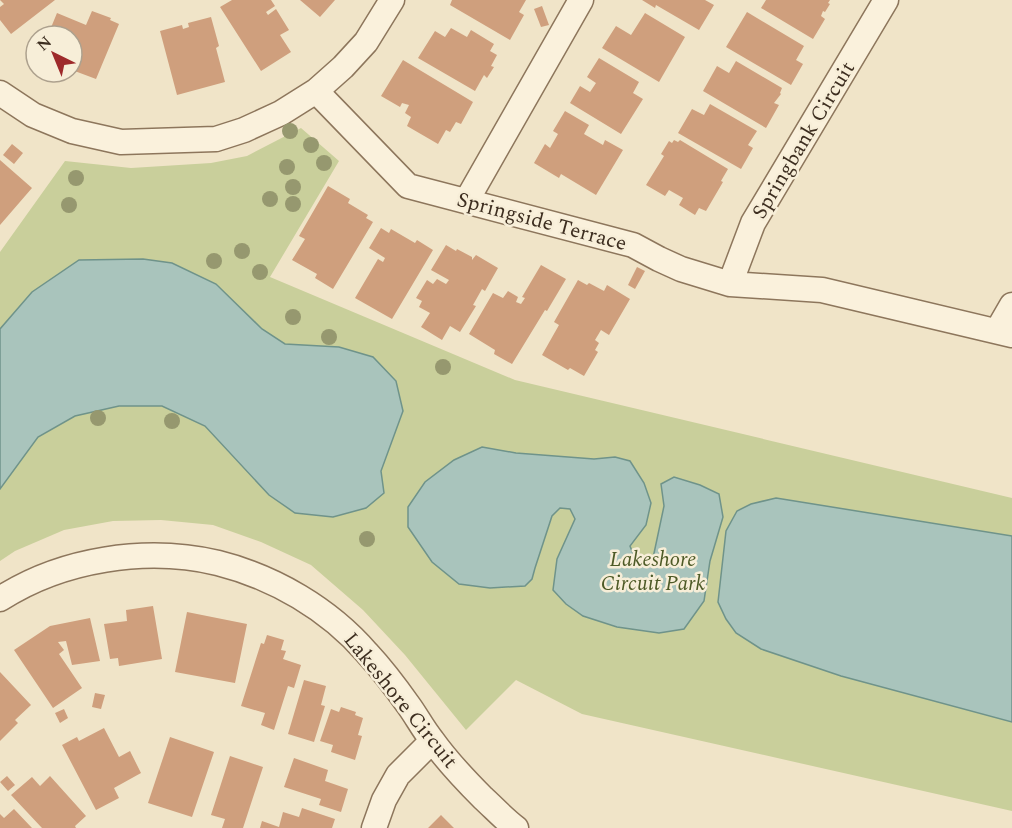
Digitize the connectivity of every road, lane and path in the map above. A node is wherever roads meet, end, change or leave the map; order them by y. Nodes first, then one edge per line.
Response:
1 (392, 0) edge
2 (581, 0) edge
3 (886, 0) edge
4 (316, 91) junction
5 (0, 93) edge
6 (467, 200) junction
7 (730, 284) junction
8 (1012, 305) edge
9 (1004, 333) edge
10 (0, 599) edge
11 (432, 741) junction
12 (374, 828) edge
13 (516, 828) edge

1 - 4 street
2 - 6 street
3 - 7 street, Springbank Circuit
4 - 5 street
4 - 6 street, Springside Terrace
6 - 7 street, Springside Terrace
7 - 9 street, Springside Terrace
8 - 9 street
10 - 11 street, Lakeshore Circuit
11 - 12 street
11 - 13 street, Lakeshore Circuit

